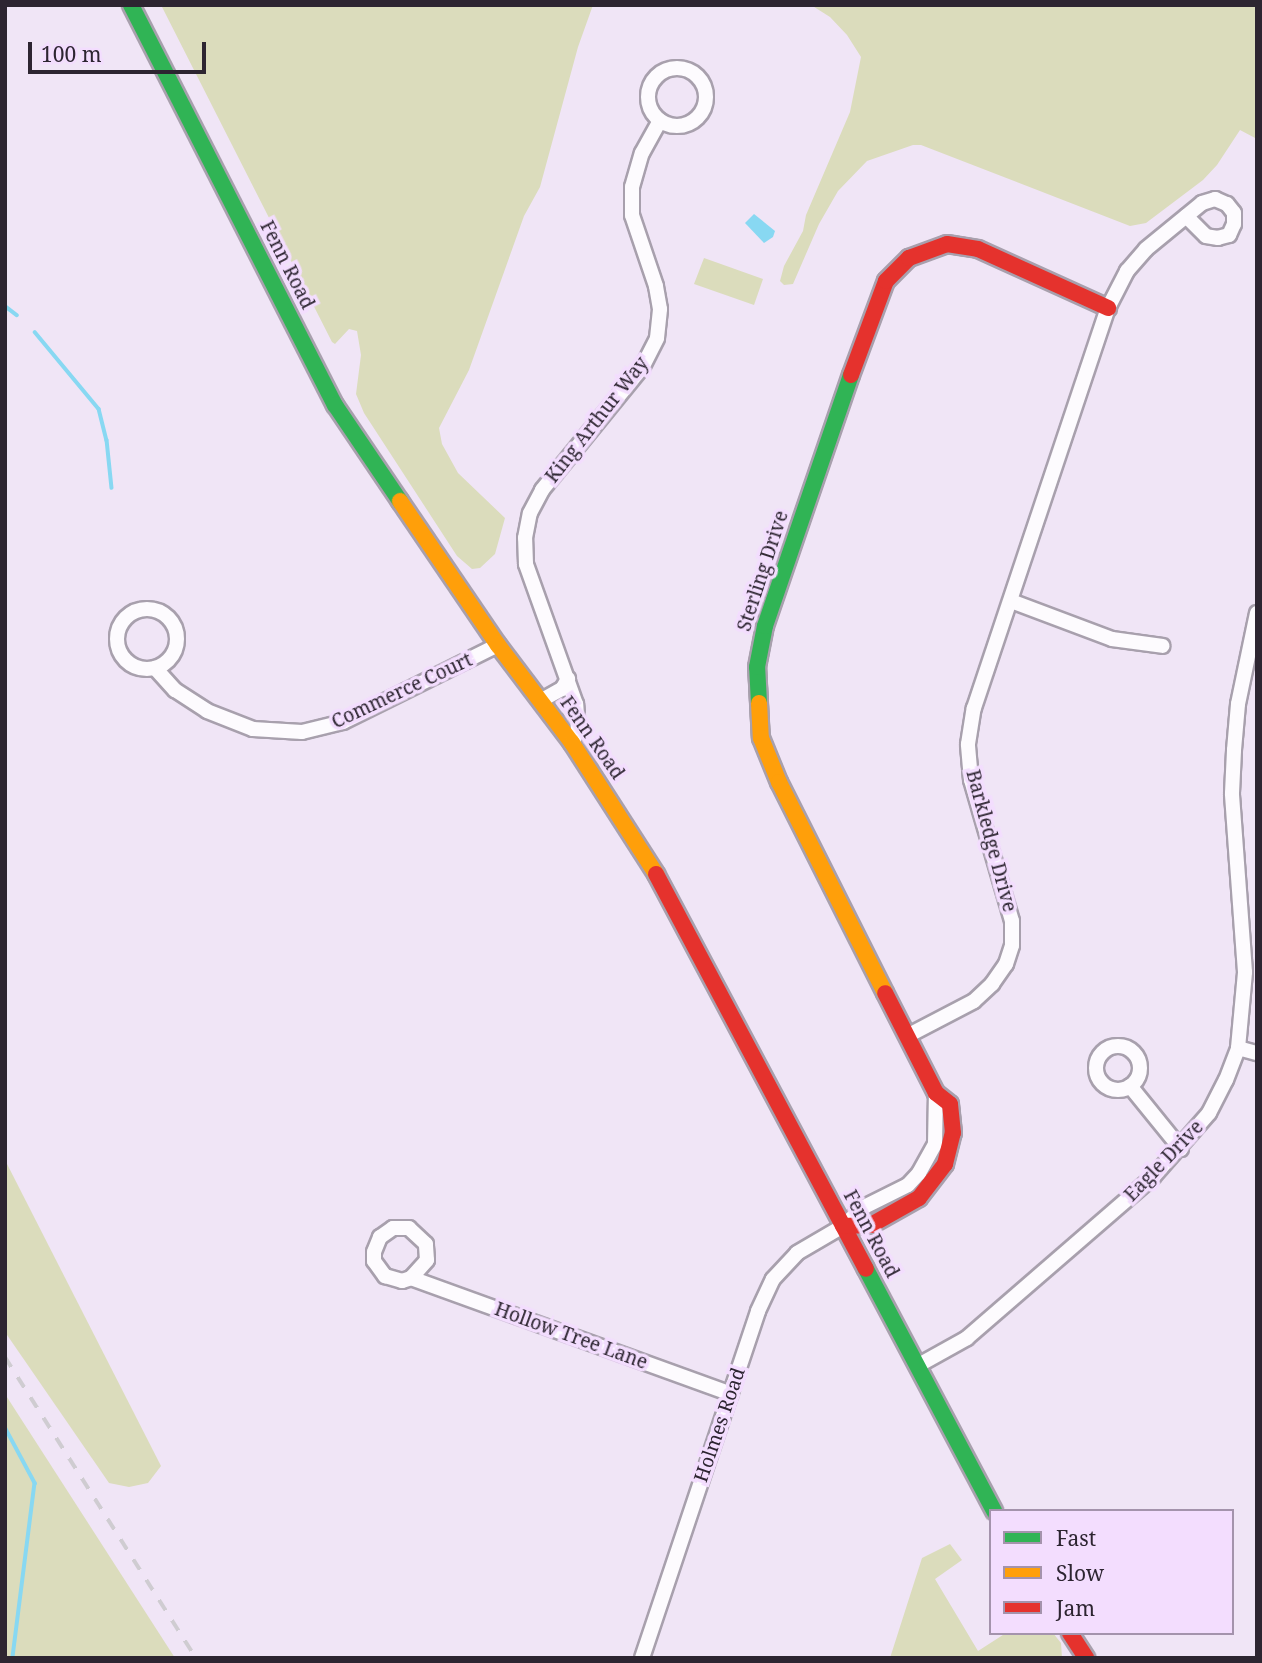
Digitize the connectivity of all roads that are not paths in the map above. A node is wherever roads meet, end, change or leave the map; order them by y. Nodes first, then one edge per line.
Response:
1 (131, 5) edge
2 (660, 121) junction
3 (1186, 216) dead end
4 (1108, 308) junction
5 (1011, 601) junction
6 (1257, 614) edge
7 (498, 645) junction
8 (1163, 646) dead end
9 (155, 668) junction
10 (568, 679) junction
11 (540, 701) junction
12 (572, 743) junction
13 (909, 1035) junction
14 (1238, 1048) junction
15 (1257, 1053) edge
16 (1130, 1086) dead end
17 (1181, 1149) junction
18 (843, 1226) junction
19 (411, 1278) dead end
20 (917, 1366) junction
21 (731, 1394) junction
22 (993, 1509) edge
23 (1071, 1635) edge
24 (642, 1658) edge
25 (1086, 1658) edge

1 - 7 street, Fenn Road
2 - 2 street
2 - 10 street, King Arthur Way
3 - 4 street, Barkledge Drive
4 - 5 street, Barkledge Drive
4 - 13 street, Sterling Drive
5 - 8 street
5 - 13 street, Barkledge Drive
6 - 14 street, Eagle Drive
7 - 9 street, Commerce Court
7 - 11 street, Fenn Road
9 - 9 street, Commerce Court
10 - 11 street
10 - 12 street, King Arthur Way
11 - 12 street, Fenn Road
12 - 18 street, Fenn Road
13 - 18 street, Sterling Drive
14 - 15 street
14 - 17 street, Eagle Drive
16 - 17 street
17 - 20 street, Eagle Drive
18 - 20 street, Fenn Road
18 - 21 street, Holmes Road
19 - 21 street, Hollow Tree Lane
20 - 22 street, Fenn Road
21 - 24 street, Holmes Road
23 - 25 street

